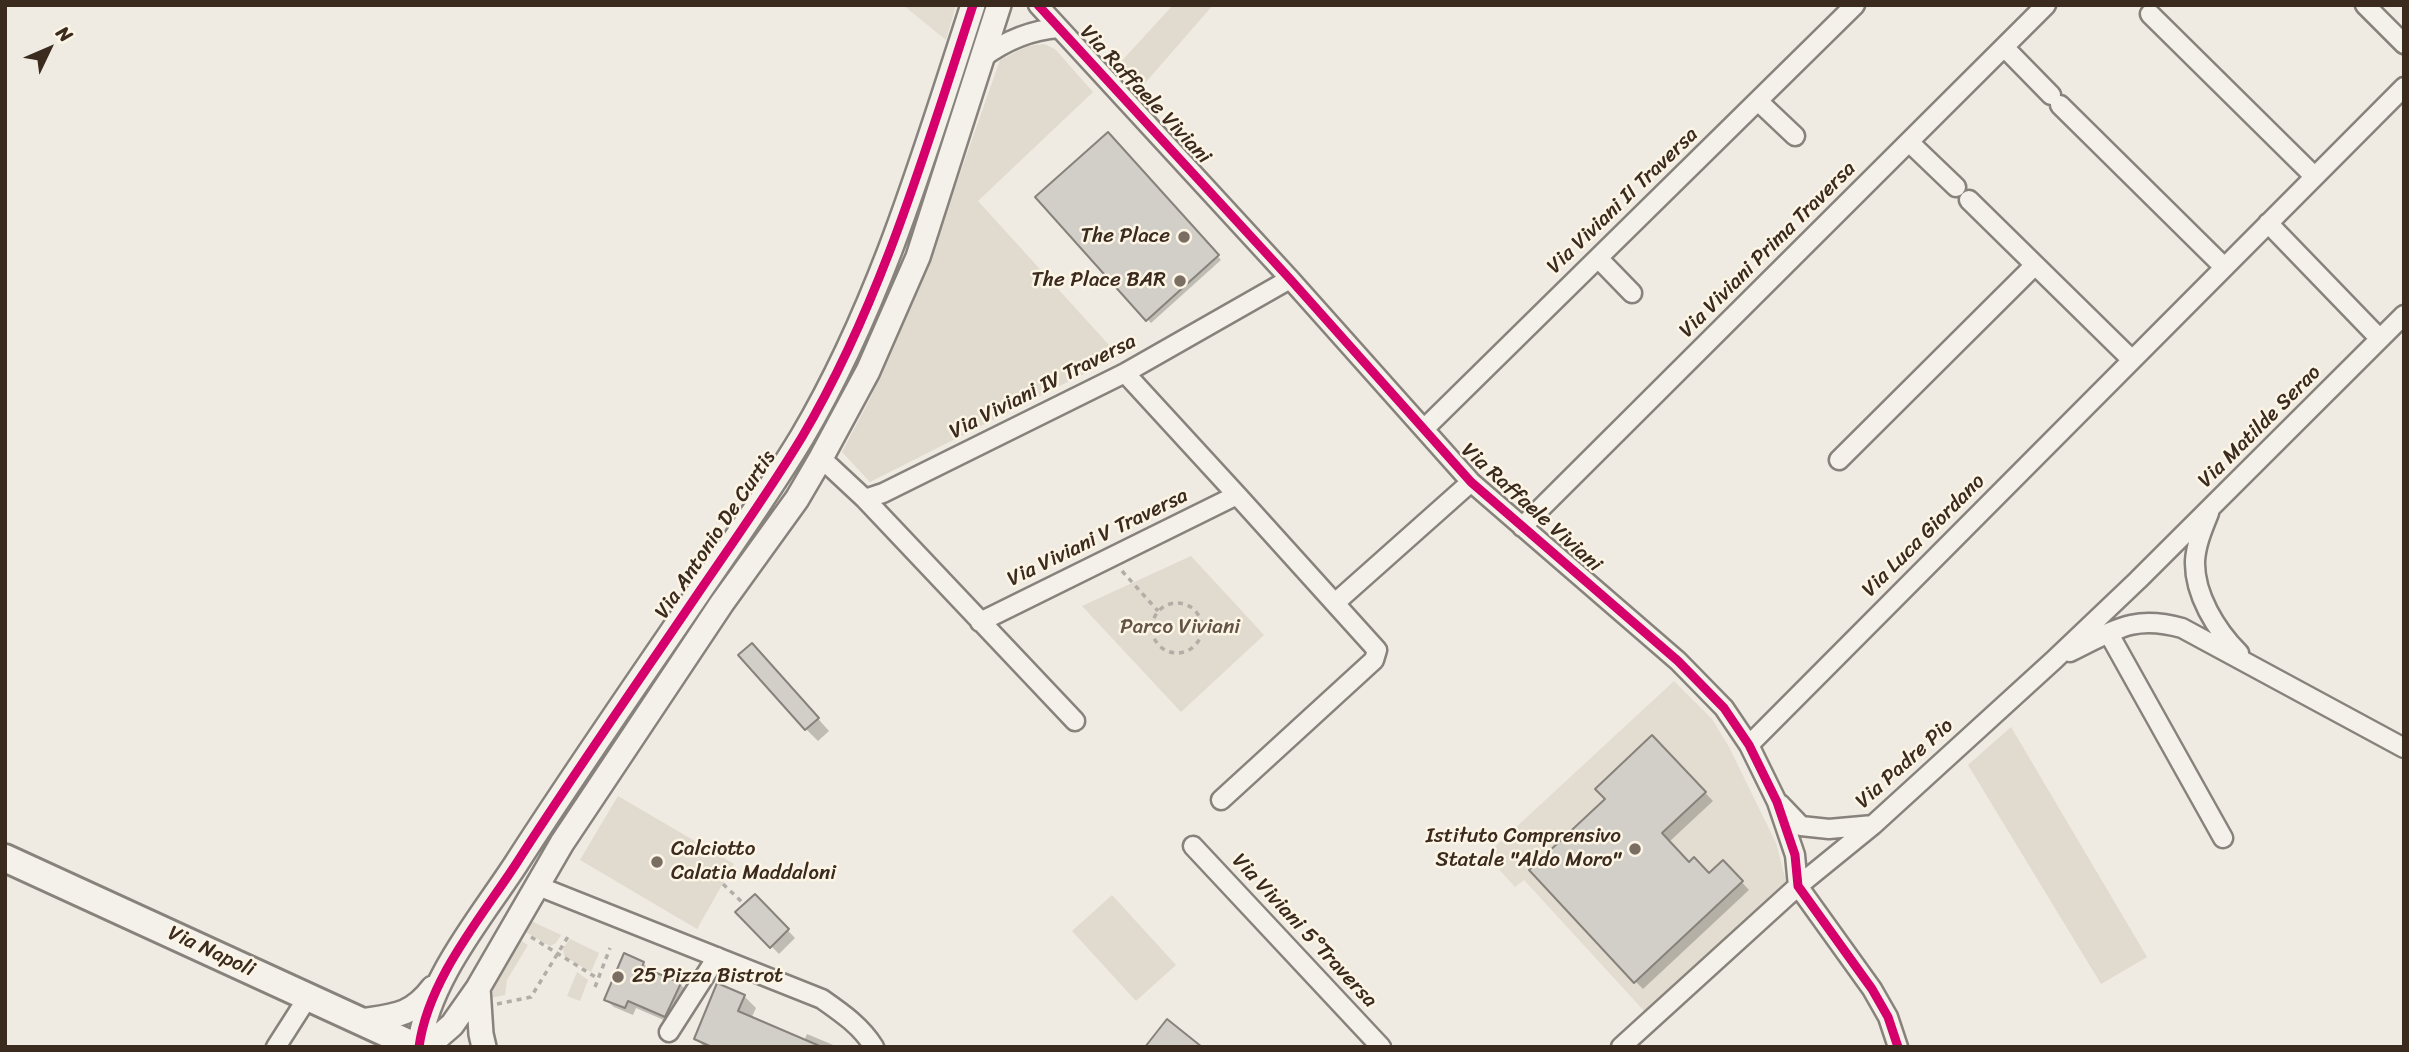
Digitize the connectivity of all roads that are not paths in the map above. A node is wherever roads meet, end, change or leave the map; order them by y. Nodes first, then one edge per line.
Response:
1 (973, 5) edge
2 (999, 5) edge
3 (1038, 5) edge
4 (1855, 5) edge
5 (2046, 5) edge
6 (2365, 5) edge
7 (2150, 14) dead end
8 (1059, 28) junction
9 (2404, 44) edge
10 (2004, 47) junction
11 (982, 58) junction
12 (2404, 87) edge
13 (1758, 101) junction
14 (1795, 136) dead end
15 (1909, 142) junction
16 (2314, 176) junction
17 (2268, 223) junction
18 (1598, 258) junction
19 (2035, 265) junction
20 (2224, 267) junction
21 (1290, 279) junction
22 (1632, 293) dead end
23 (2404, 315) edge
24 (2380, 339) junction
25 (2131, 359) junction
26 (1125, 373) junction
27 (1424, 429) junction
28 (821, 458) junction
29 (1839, 460) dead end
30 (1471, 482) junction
31 (1237, 495) junction
32 (865, 499) junction
33 (2211, 507) junction
34 (1522, 527) junction
35 (702, 588) junction
36 (722, 603) junction
37 (1335, 603) junction
38 (980, 622) junction
39 (2109, 634) junction
40 (2054, 660) junction
41 (2248, 662) junction
42 (1075, 722) dead end
43 (1749, 745) junction
44 (2404, 748) edge
45 (1221, 800) dead end
46 (1777, 802) junction
47 (1873, 825) junction
48 (2223, 838) dead end
49 (1194, 846) dead end
50 (5, 858) edge
51 (538, 886) junction
52 (1798, 886) junction
53 (717, 957) junction
54 (445, 972) junction
55 (478, 988) junction
56 (308, 997) junction
57 (361, 1021) junction
58 (669, 1032) dead end
59 (874, 1046) edge
60 (276, 1047) edge
61 (418, 1047) edge
62 (484, 1047) edge
63 (1381, 1047) edge
64 (1621, 1047) edge
65 (1898, 1047) edge

1 - 35 street, Via Antonio De Curtis
2 - 11 street, Via Antonio De Curtis
3 - 8 street, Via Raffaele Viviani
4 - 13 street, Via Viviani II Traversa
5 - 10 street, Via Viviani Prima Traversa
6 - 9 street
7 - 16 street
8 - 11 street, Via Raffaele Viviani
8 - 21 street, Via Raffaele Viviani
10 - 15 street, Via Viviani Prima Traversa
10 - 20 street
11 - 28 street, Via Antonio De Curtis
12 - 16 street, Via Luca Giordano
13 - 14 street
13 - 18 street, Via Viviani II Traversa
15 - 19 street
15 - 34 street, Via Viviani Prima Traversa
16 - 17 street, Via Luca Giordano
17 - 20 street, Via Luca Giordano
17 - 24 street
18 - 22 street
18 - 27 street, Via Viviani II Traversa
19 - 25 street
19 - 29 street
20 - 25 street, Via Luca Giordano
21 - 26 street, Via Viviani IV Traversa
21 - 27 street, Via Raffaele Viviani
23 - 24 street, Via Matilde Serao
24 - 33 street, Via Matilde Serao
25 - 43 street, Via Luca Giordano
26 - 31 street
26 - 32 street, Via Viviani IV Traversa
27 - 30 street, Via Raffaele Viviani
28 - 32 street
28 - 36 street, Via Antonio De Curtis
30 - 34 street, Via Raffaele Viviani
30 - 37 street
31 - 37 street
31 - 38 street, Via Viviani V Traversa
32 - 38 street
33 - 40 street, Via Padre Pio
33 - 41 street, Via Matilde Serao
34 - 43 street, Via Raffaele Viviani
35 - 36 street, Via Antonio De Curtis
35 - 54 street, Via Antonio De Curtis
36 - 51 street, Via Antonio De Curtis
37 - 45 street
38 - 42 street
39 - 40 street, Via Matilde Serao
39 - 41 street, Via Matilde Serao
39 - 48 street
40 - 47 street, Via Padre Pio
41 - 44 street, Via Matilde Serao
43 - 46 street, Via Raffaele Viviani
46 - 47 street, Via Raffaele Viviani
46 - 52 street, Via Raffaele Viviani
47 - 52 street, Via Padre Pio
49 - 63 street, Via Viviani 5°Traversa
50 - 56 main road, Via Napoli
51 - 53 street
51 - 55 street, Via Antonio De Curtis
52 - 64 street, Via Padre Pio
52 - 65 street, Via Raffaele Viviani
53 - 58 street
53 - 59 street
54 - 57 street, Via Antonio De Curtis
54 - 61 street, Via Antonio De Curtis
55 - 61 street, Via Antonio De Curtis
55 - 62 street
56 - 57 main road, Via Napoli
56 - 60 street
57 - 61 main road, Via Napoli

